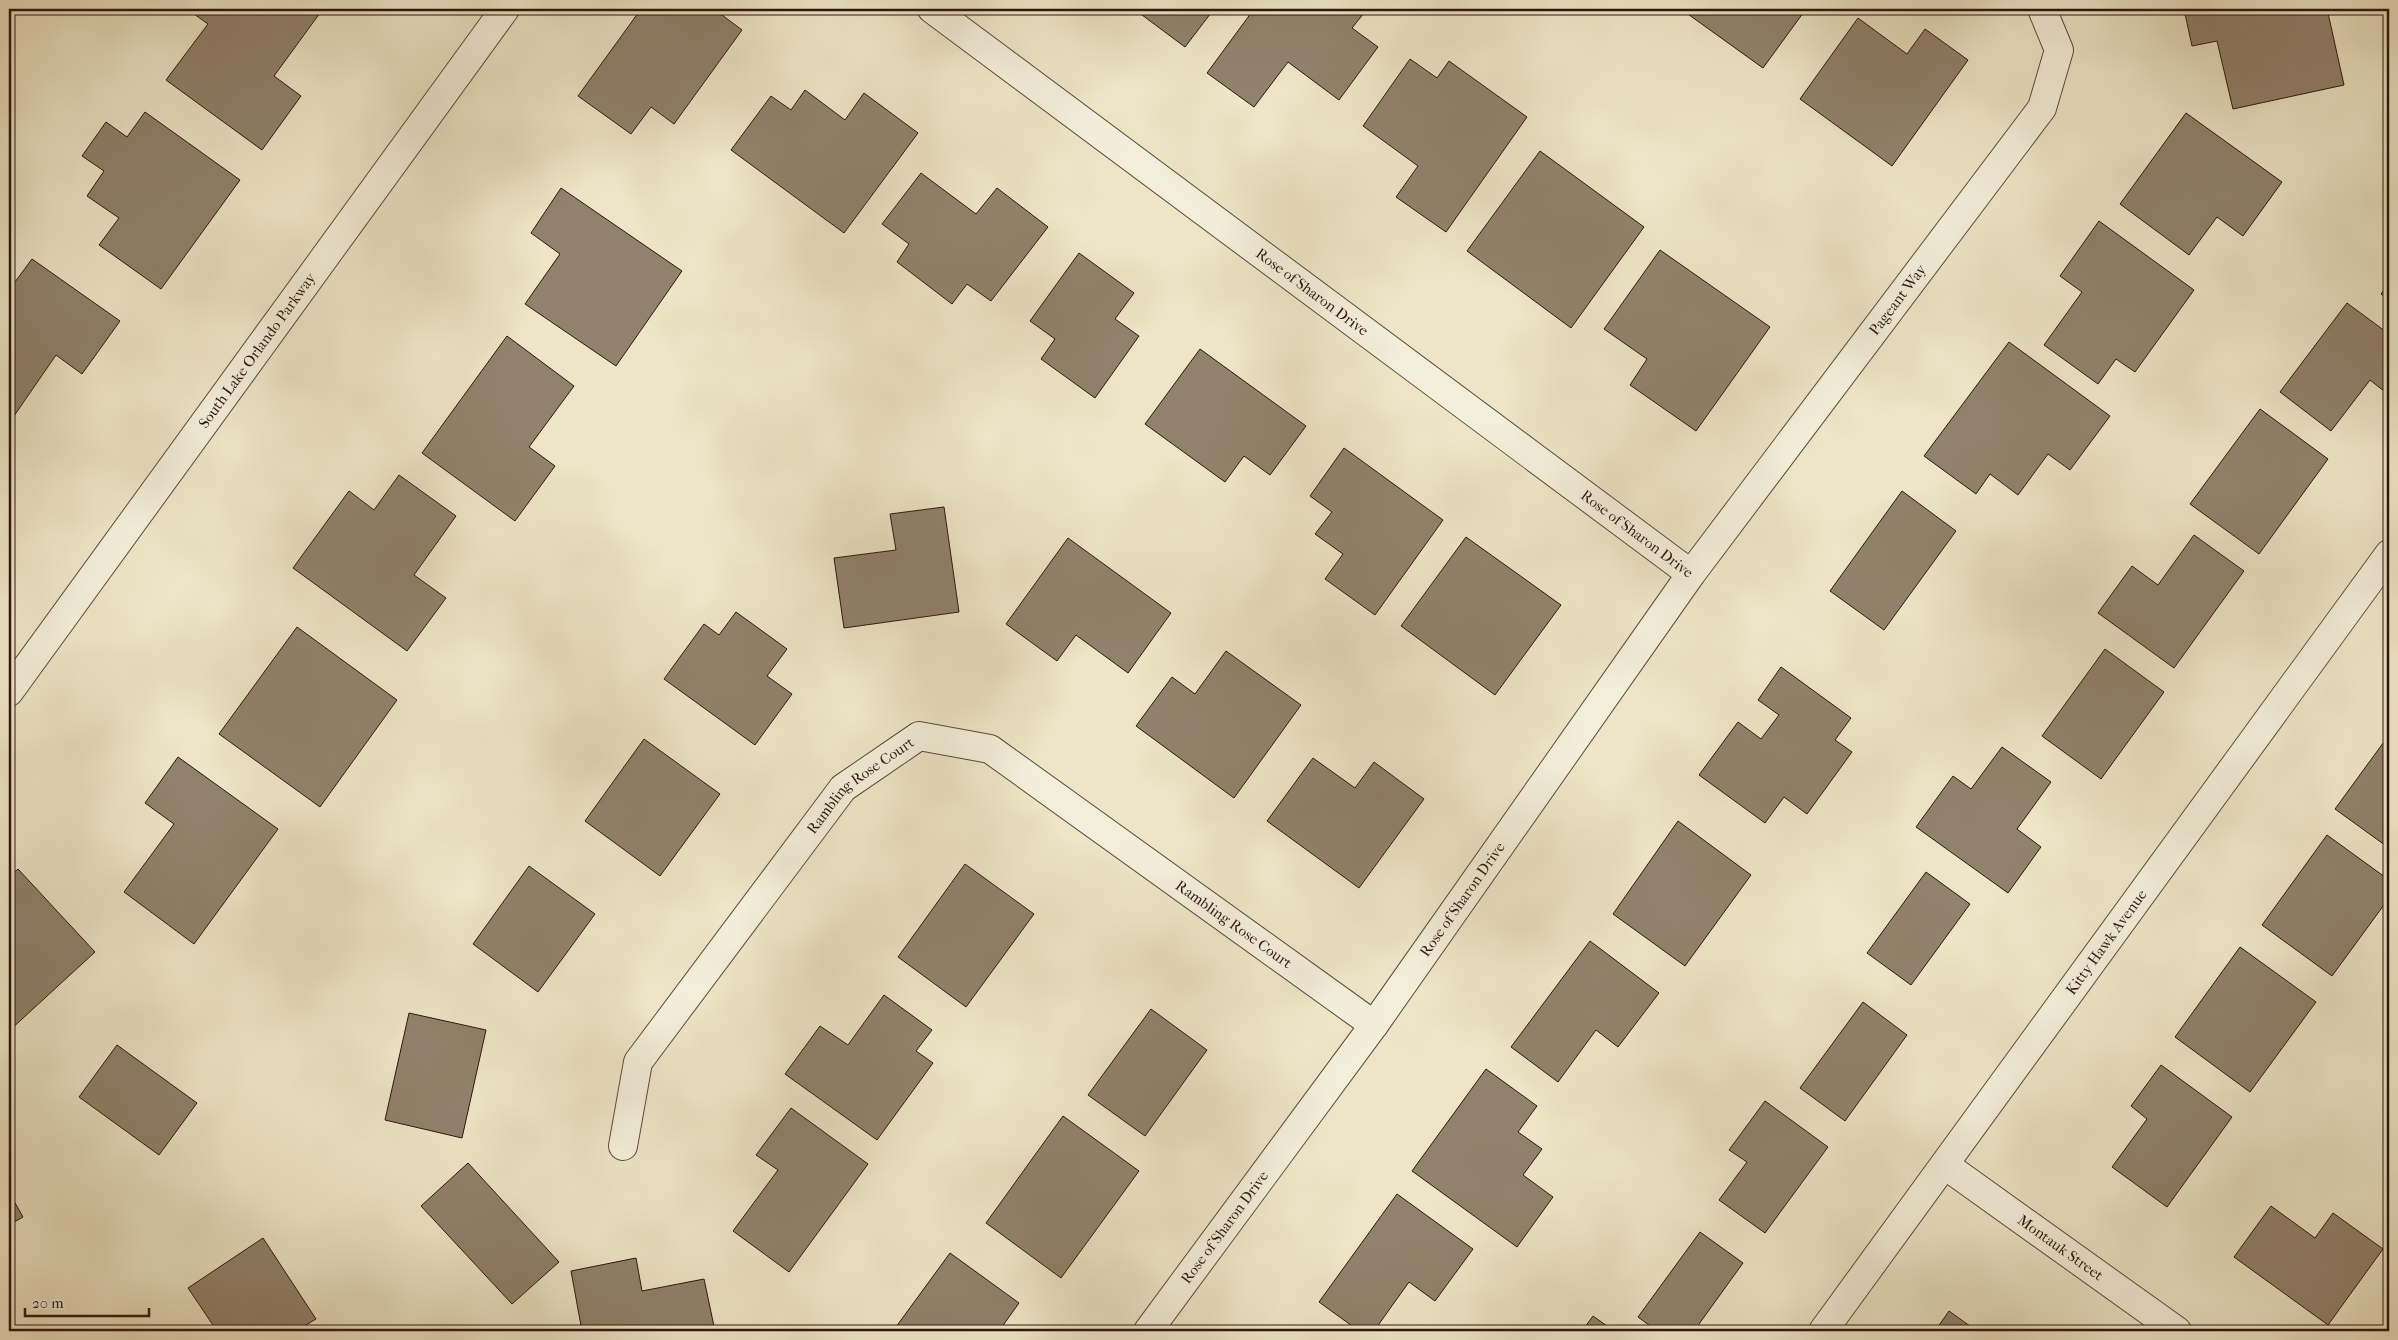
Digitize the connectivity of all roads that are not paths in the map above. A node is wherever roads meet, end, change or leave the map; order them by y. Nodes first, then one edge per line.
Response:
1 (505, 9) edge
2 (932, 9) edge
3 (2042, 9) edge
4 (2389, 554) edge
5 (1691, 574) junction
6 (9, 692) edge
7 (1374, 1026) junction
8 (623, 1146) dead end
9 (1945, 1166) junction
10 (1148, 1331) edge
11 (1823, 1331) edge
12 (2177, 1331) edge

1 - 6 street, South Lake Orlando Parkway
2 - 5 street, Rose of Sharon Drive
3 - 5 street, Pageant Way
4 - 9 street, Kitty Hawk Avenue
5 - 7 street, Rose of Sharon Drive
7 - 8 street, Rambling Rose Court
7 - 10 street, Rose of Sharon Drive
9 - 11 street, Kitty Hawk Avenue
9 - 12 street, Montauk Street

